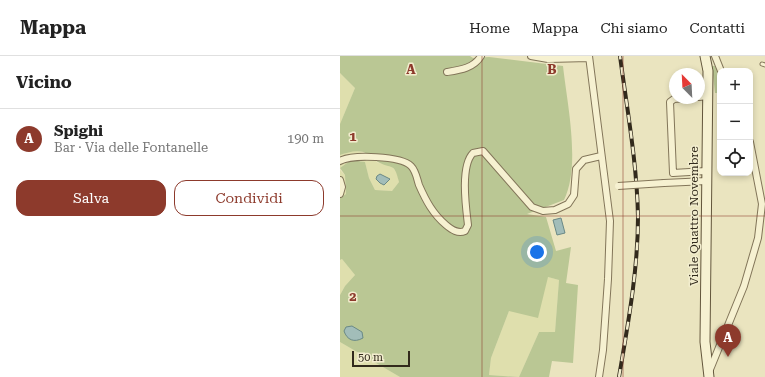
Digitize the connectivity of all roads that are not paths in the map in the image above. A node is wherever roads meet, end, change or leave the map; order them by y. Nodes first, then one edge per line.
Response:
1 (481, 56) edge
2 (530, 56) edge
3 (705, 56) edge
4 (589, 57) edge
5 (717, 57) edge
6 (721, 68) edge
7 (447, 72) dead end
8 (705, 83) edge
9 (670, 104) edge
10 (703, 104) edge
11 (753, 155) edge
12 (601, 156) junction
13 (340, 161) edge
14 (706, 171) junction
15 (340, 180) edge
16 (707, 181) junction
17 (606, 187) junction
18 (340, 194) edge
19 (764, 203) edge
20 (708, 376) edge
21 (599, 377) edge

1 - 7 street
2 - 4 street
3 - 8 main road, Viale Quattro Novembre
4 - 12 street
5 - 6 street
9 - 14 street
10 - 14 main road, Viale Quattro Novembre
11 - 19 street
12 - 13 street
12 - 17 street
14 - 16 main road, Viale Quattro Novembre
15 - 18 street
16 - 17 street, bridge
16 - 20 main road, Viale Quattro Novembre
17 - 21 street
19 - 20 street

